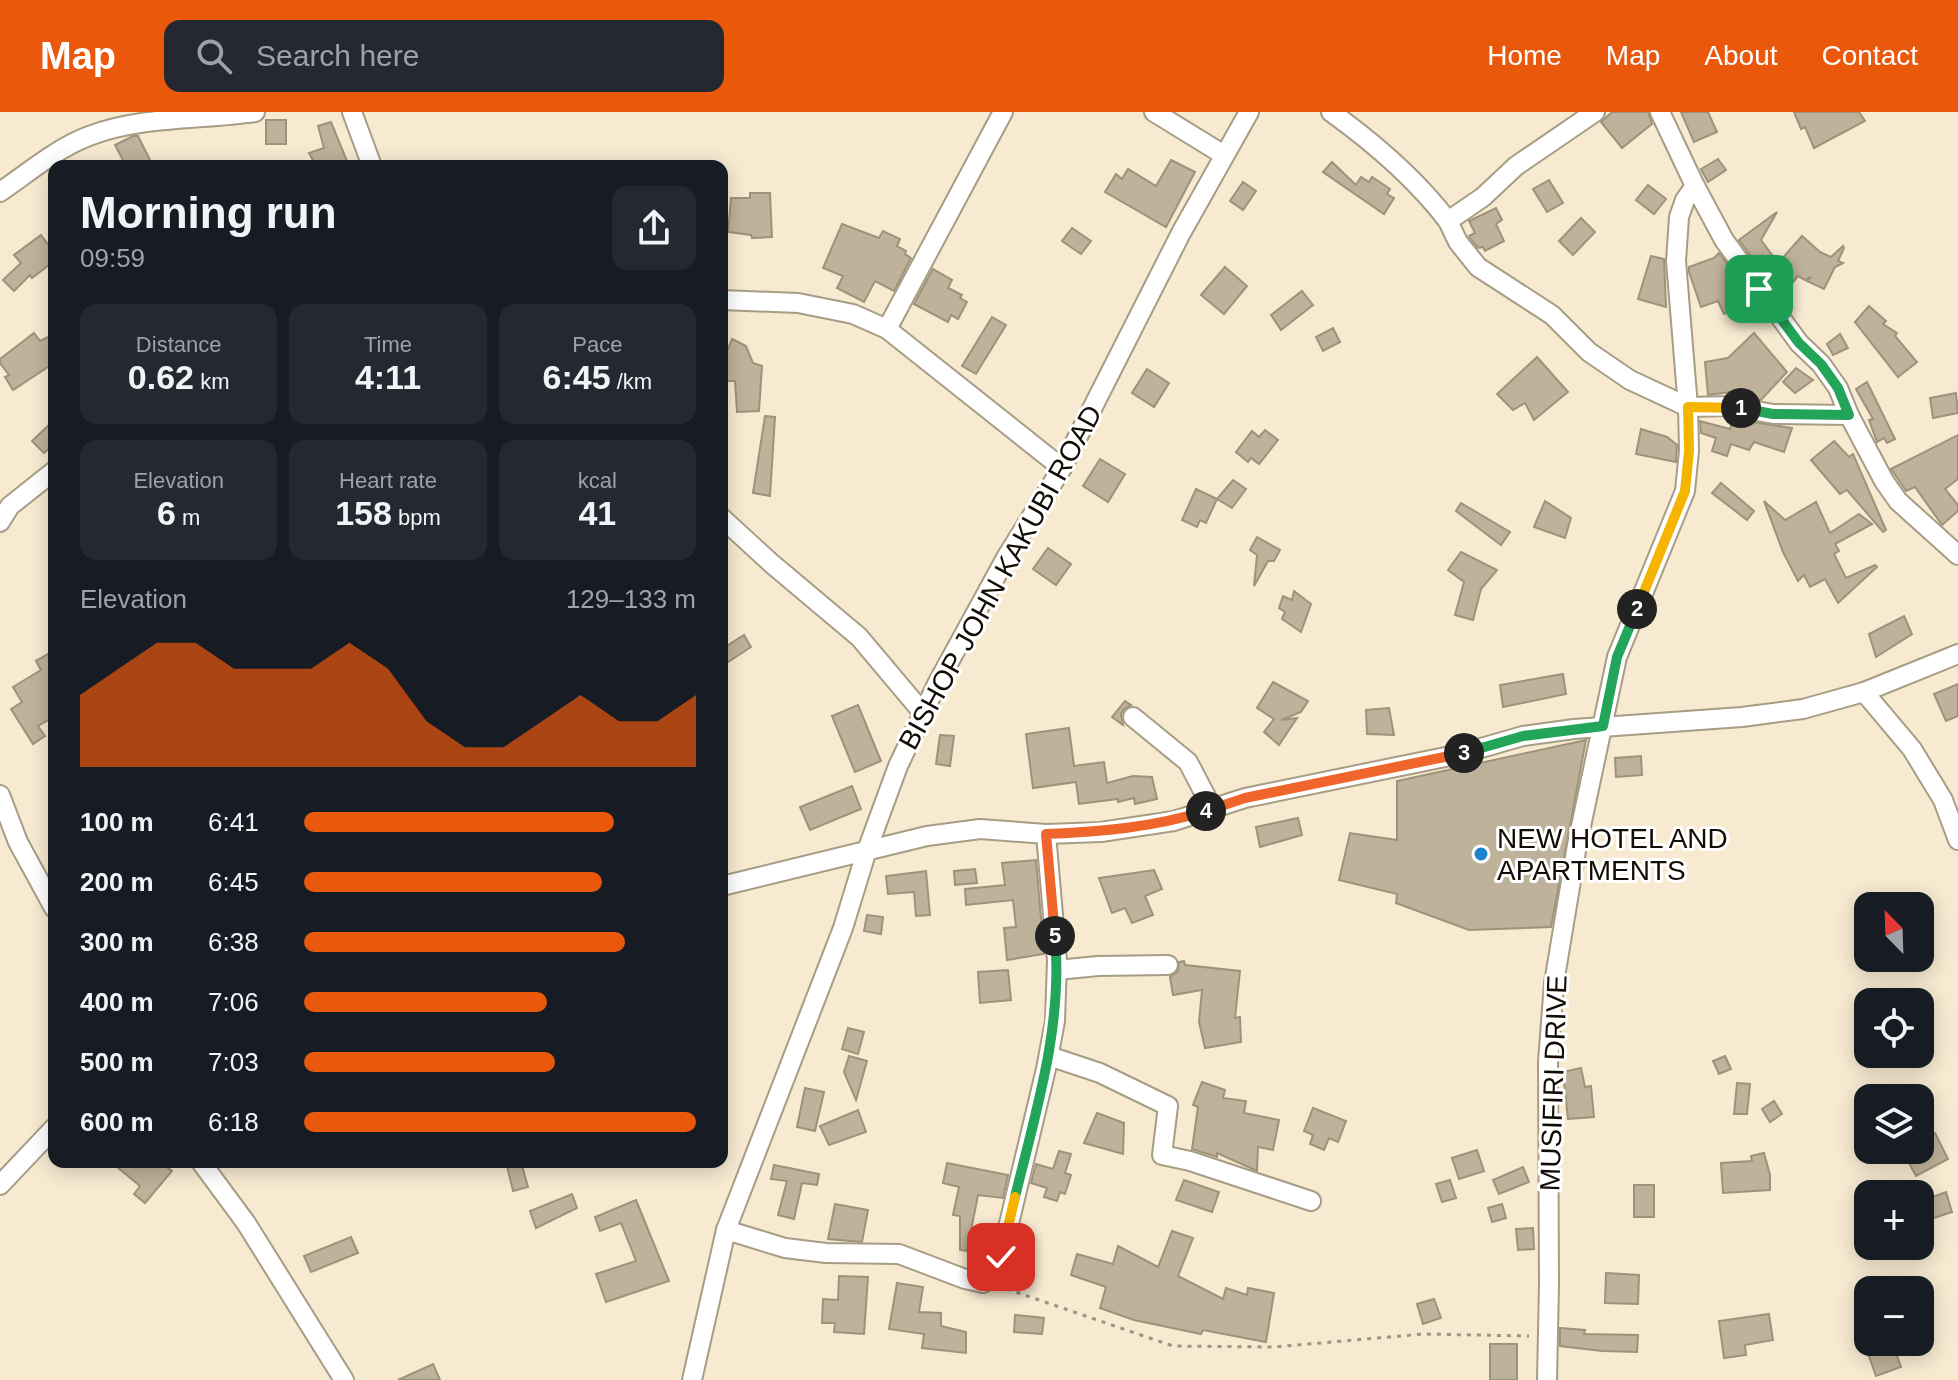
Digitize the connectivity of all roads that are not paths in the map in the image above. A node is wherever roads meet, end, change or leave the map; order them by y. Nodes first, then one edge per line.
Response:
1 (255, 112) edge
2 (352, 112) edge
3 (1003, 112) edge
4 (1154, 112) edge
5 (1249, 112) edge
6 (1331, 112) edge
7 (1595, 112) edge
8 (1660, 112) edge
9 (55, 155) junction
10 (1224, 155) junction
11 (63, 160) edge
12 (370, 160) edge
13 (1695, 186) junction
14 (0, 192) edge
15 (1448, 221) junction
16 (728, 300) edge
17 (887, 329) junction
18 (1688, 407) junction
19 (1849, 415) junction
20 (1062, 468) junction
21 (48, 476) edge
22 (0, 522) edge
23 (728, 524) edge
24 (1958, 555) edge
25 (1958, 654) edge
26 (1864, 692) junction
27 (923, 713) junction
28 (1133, 717) dead end
29 (1603, 726) junction
30 (0, 795) edge
31 (1212, 808) junction
32 (1046, 834) junction
33 (1958, 840) edge
34 (866, 853) junction
35 (728, 885) edge
36 (48, 897) edge
37 (1168, 965) dead end
38 (1057, 970) junction
39 (1049, 1056) junction
40 (48, 1134) edge
41 (205, 1168) edge
42 (0, 1185) edge
43 (1311, 1201) dead end
44 (726, 1230) junction
45 (344, 1380) edge
46 (692, 1380) edge
47 (1547, 1380) edge

1 - 9 street
2 - 12 street
3 - 17 street
4 - 10 street
5 - 10 street, BISHOP JOHN KAKUBI ROAD
6 - 15 street
7 - 15 street
8 - 13 street
9 - 11 street
9 - 14 street
10 - 20 street, BISHOP JOHN KAKUBI ROAD
13 - 18 street, MUSIFIRI DRIVE
13 - 19 street
15 - 18 street
16 - 17 street
17 - 20 street
18 - 19 street
18 - 29 street, MUSIFIRI DRIVE
19 - 24 street
20 - 27 street, BISHOP JOHN KAKUBI ROAD
21 - 22 street
23 - 27 street
25 - 26 street
26 - 29 street
26 - 33 street
27 - 34 street, BISHOP JOHN KAKUBI ROAD
28 - 31 street
29 - 31 street
29 - 47 street, MUSIFIRI DRIVE
30 - 36 street
31 - 32 street
32 - 34 street
32 - 38 street
34 - 35 street
34 - 44 street, BISHOP JOHN KAKUBI ROAD
37 - 38 street
38 - 39 street
39 - 43 street
39 - 44 street
40 - 42 street
41 - 45 street
44 - 46 street, BISHOP JOHN KAKUBI ROAD

